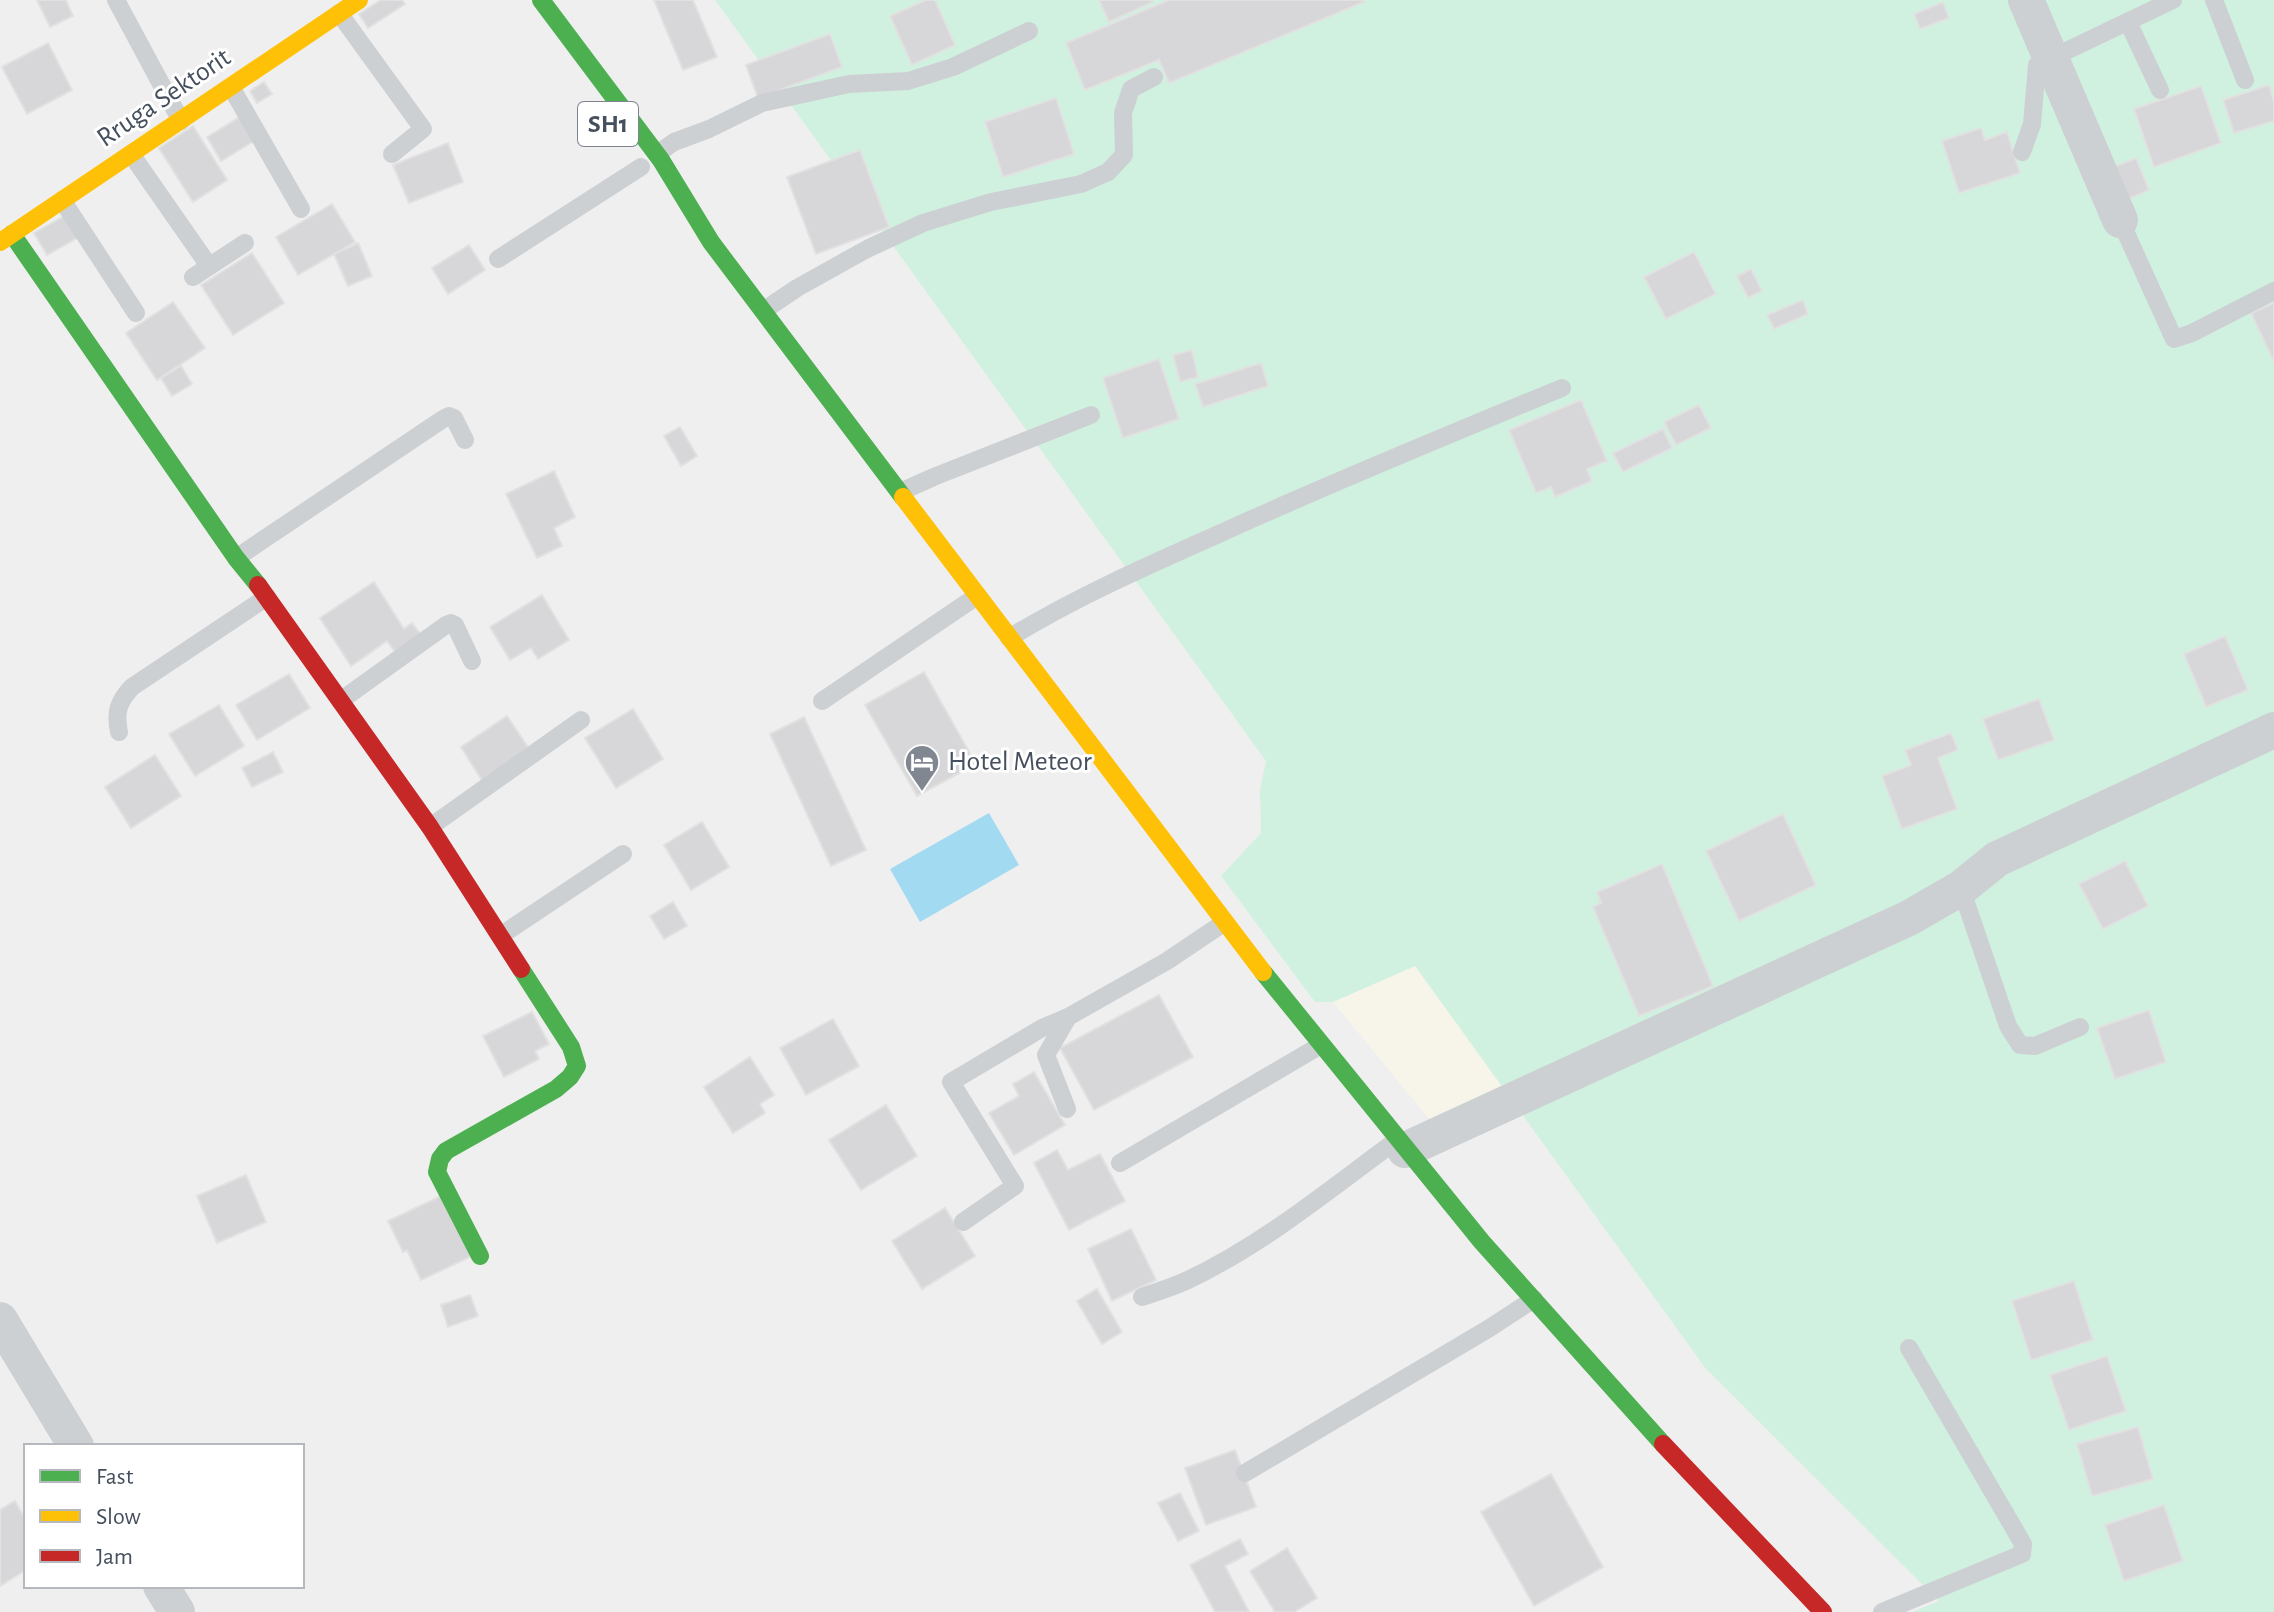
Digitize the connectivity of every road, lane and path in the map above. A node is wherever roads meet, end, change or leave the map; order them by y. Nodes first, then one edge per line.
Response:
1 (116, 0) edge
2 (359, 0) edge
3 (541, 0) edge
4 (2026, 0) edge
5 (2173, 0) edge
6 (2214, 0) edge
7 (339, 13) junction
8 (2128, 22) junction
9 (1029, 31) dead end
10 (2052, 57) junction
11 (1154, 77) dead end
12 (2245, 80) dead end
13 (230, 85) junction
14 (2160, 90) dead end
15 (181, 121) junction
16 (2022, 152) dead end
17 (131, 154) junction
18 (392, 154) dead end
19 (657, 154) junction
20 (636, 161) joint
21 (62, 200) junction
22 (301, 209) dead end
23 (2120, 220) joint
24 (6, 238) edge
25 (711, 242) junction
26 (245, 243) dead end
27 (498, 259) dead end
28 (2274, 291) edge
29 (763, 311) junction
30 (136, 313) dead end
31 (1562, 388) dead end
32 (1091, 415) dead end
33 (465, 440) dead end
34 (900, 492) junction
35 (236, 558) junction
36 (977, 596) junction
37 (267, 597) junction
38 (1009, 638) junction
39 (472, 661) dead end
40 (340, 701) junction
41 (822, 701) dead end
42 (581, 720) dead end
43 (2274, 730) edge
44 (119, 732) dead end
45 (430, 827) junction
46 (623, 854) dead end
47 (1961, 888) junction
48 (1225, 922) junction
49 (500, 936) junction
50 (1068, 1017) junction
51 (2080, 1027) dead end
52 (1321, 1045) junction
53 (1067, 1109) dead end
54 (1401, 1145) junction
55 (1120, 1163) dead end
56 (963, 1222) dead end
57 (480, 1256) dead end
58 (1142, 1297) dead end
59 (1534, 1299) junction
60 (0, 1320) edge
61 (1909, 1348) dead end
62 (75, 1444) edge
63 (1245, 1473) dead end
64 (162, 1588) edge
65 (177, 1612) edge
66 (1823, 1612) edge
67 (1882, 1612) edge

1 - 15 lane
2 - 7 main road, Rruga Sektorit
3 - 19 main road, SH1
4 - 10 street
5 - 8 lane
6 - 12 lane
7 - 13 main road, Rruga Sektorit
7 - 18 lane
8 - 10 lane
8 - 14 lane
9 - 19 lane
10 - 16 lane
10 - 23 street
11 - 29 lane
13 - 15 main road, Rruga Sektorit
13 - 22 lane
15 - 17 main road, Rruga Sektorit
17 - 21 main road, Rruga Sektorit
17 - 26 lane
19 - 25 main road, SH1
20 - 25 main road, SH1
20 - 27 lane
21 - 24 main road, Rruga Sektorit
21 - 30 lane
23 - 28 lane
24 - 35 main road
25 - 29 main road, SH1
29 - 34 main road, SH1
31 - 38 lane
32 - 34 lane
33 - 35 lane
34 - 36 main road, SH1
35 - 37 main road
36 - 38 main road, SH1
36 - 41 lane
37 - 40 main road
37 - 44 lane
38 - 48 main road, SH1
39 - 40 lane
40 - 45 main road
42 - 45 lane
43 - 47 street
45 - 49 main road
46 - 49 lane
47 - 51 lane
47 - 54 street
48 - 50 lane
48 - 52 main road, SH1
49 - 57 main road
50 - 53 lane
50 - 56 lane
52 - 54 main road, SH1
52 - 55 lane
54 - 58 lane
54 - 59 main road, SH1
59 - 63 lane
59 - 66 main road, SH1
60 - 62 street
61 - 67 lane
64 - 65 street

